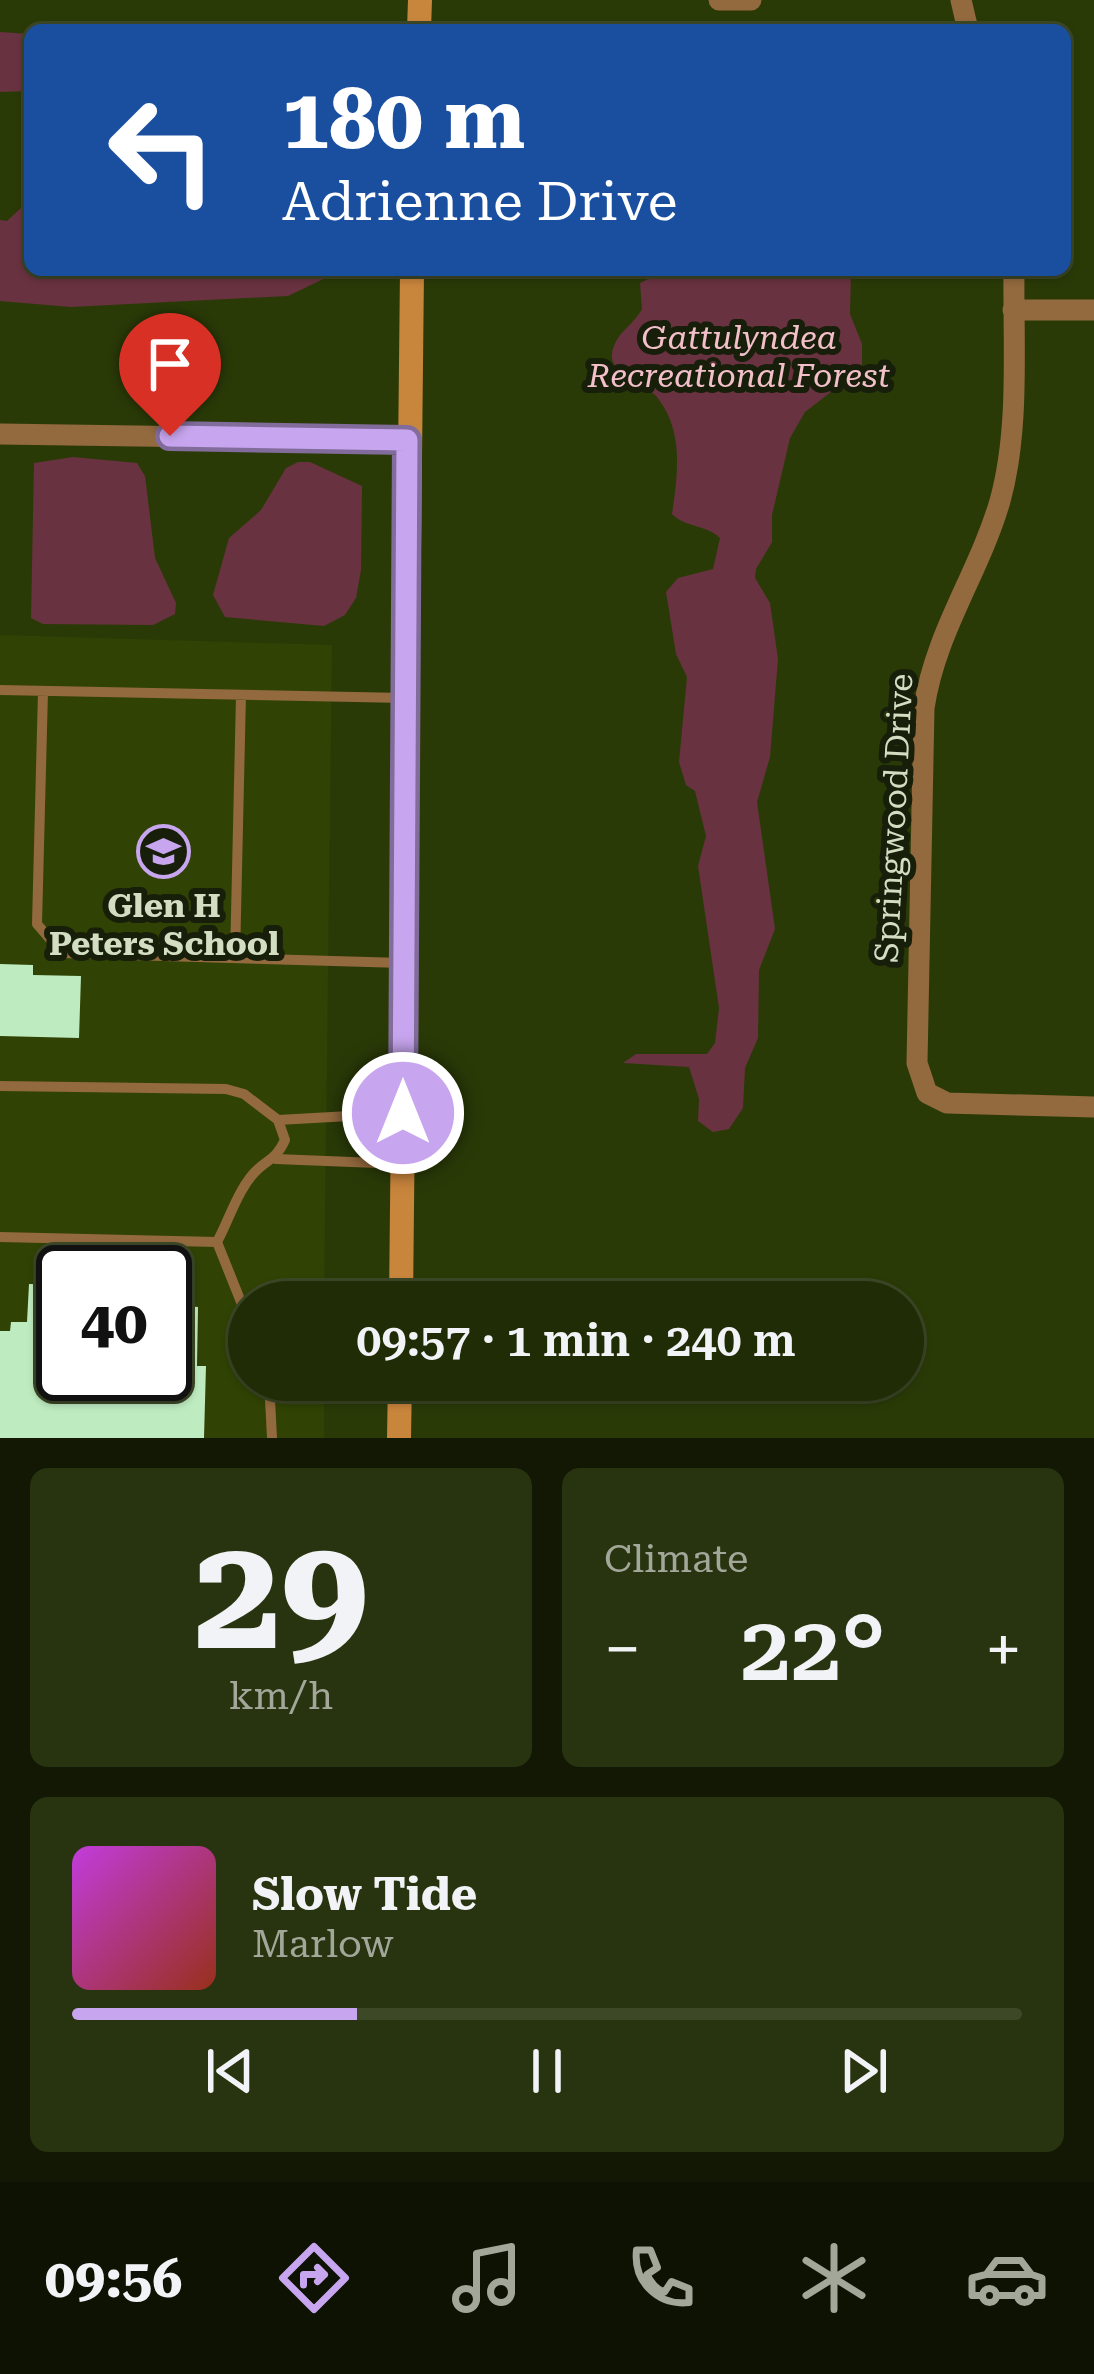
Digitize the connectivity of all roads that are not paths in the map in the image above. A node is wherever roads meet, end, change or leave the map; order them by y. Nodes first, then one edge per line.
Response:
1 (719, 0) edge
2 (751, 0) edge
3 (412, 276) edge
4 (1013, 276) edge
5 (1013, 310) junction
6 (1094, 310) edge
7 (0, 434) edge
8 (407, 440) junction
9 (0, 690) edge
10 (43, 691) junction
11 (241, 695) junction
12 (405, 698) junction
13 (235, 958) junction
14 (404, 963) junction
15 (0, 1086) edge
16 (1094, 1107) edge
17 (403, 1113) junction
18 (278, 1120) junction
19 (276, 1159) junction
20 (402, 1164) junction
21 (0, 1237) edge
22 (217, 1242) junction
23 (233, 1281) edge
24 (401, 1281) edge
25 (270, 1401) edge
26 (400, 1401) edge
27 (272, 1438) edge
28 (399, 1438) edge

1 - 2 street
3 - 8 street
4 - 5 street, Springwood Drive
5 - 6 street
5 - 16 street, Springwood Drive
7 - 8 street
8 - 12 street
9 - 10 lane
10 - 11 lane
10 - 13 lane
11 - 12 lane
11 - 13 lane
12 - 14 street
13 - 14 lane
14 - 17 street
15 - 18 lane
17 - 18 lane
17 - 20 street
18 - 19 lane
19 - 20 lane
19 - 22 lane
20 - 24 street
21 - 22 lane
22 - 23 lane
25 - 27 lane
26 - 28 street

